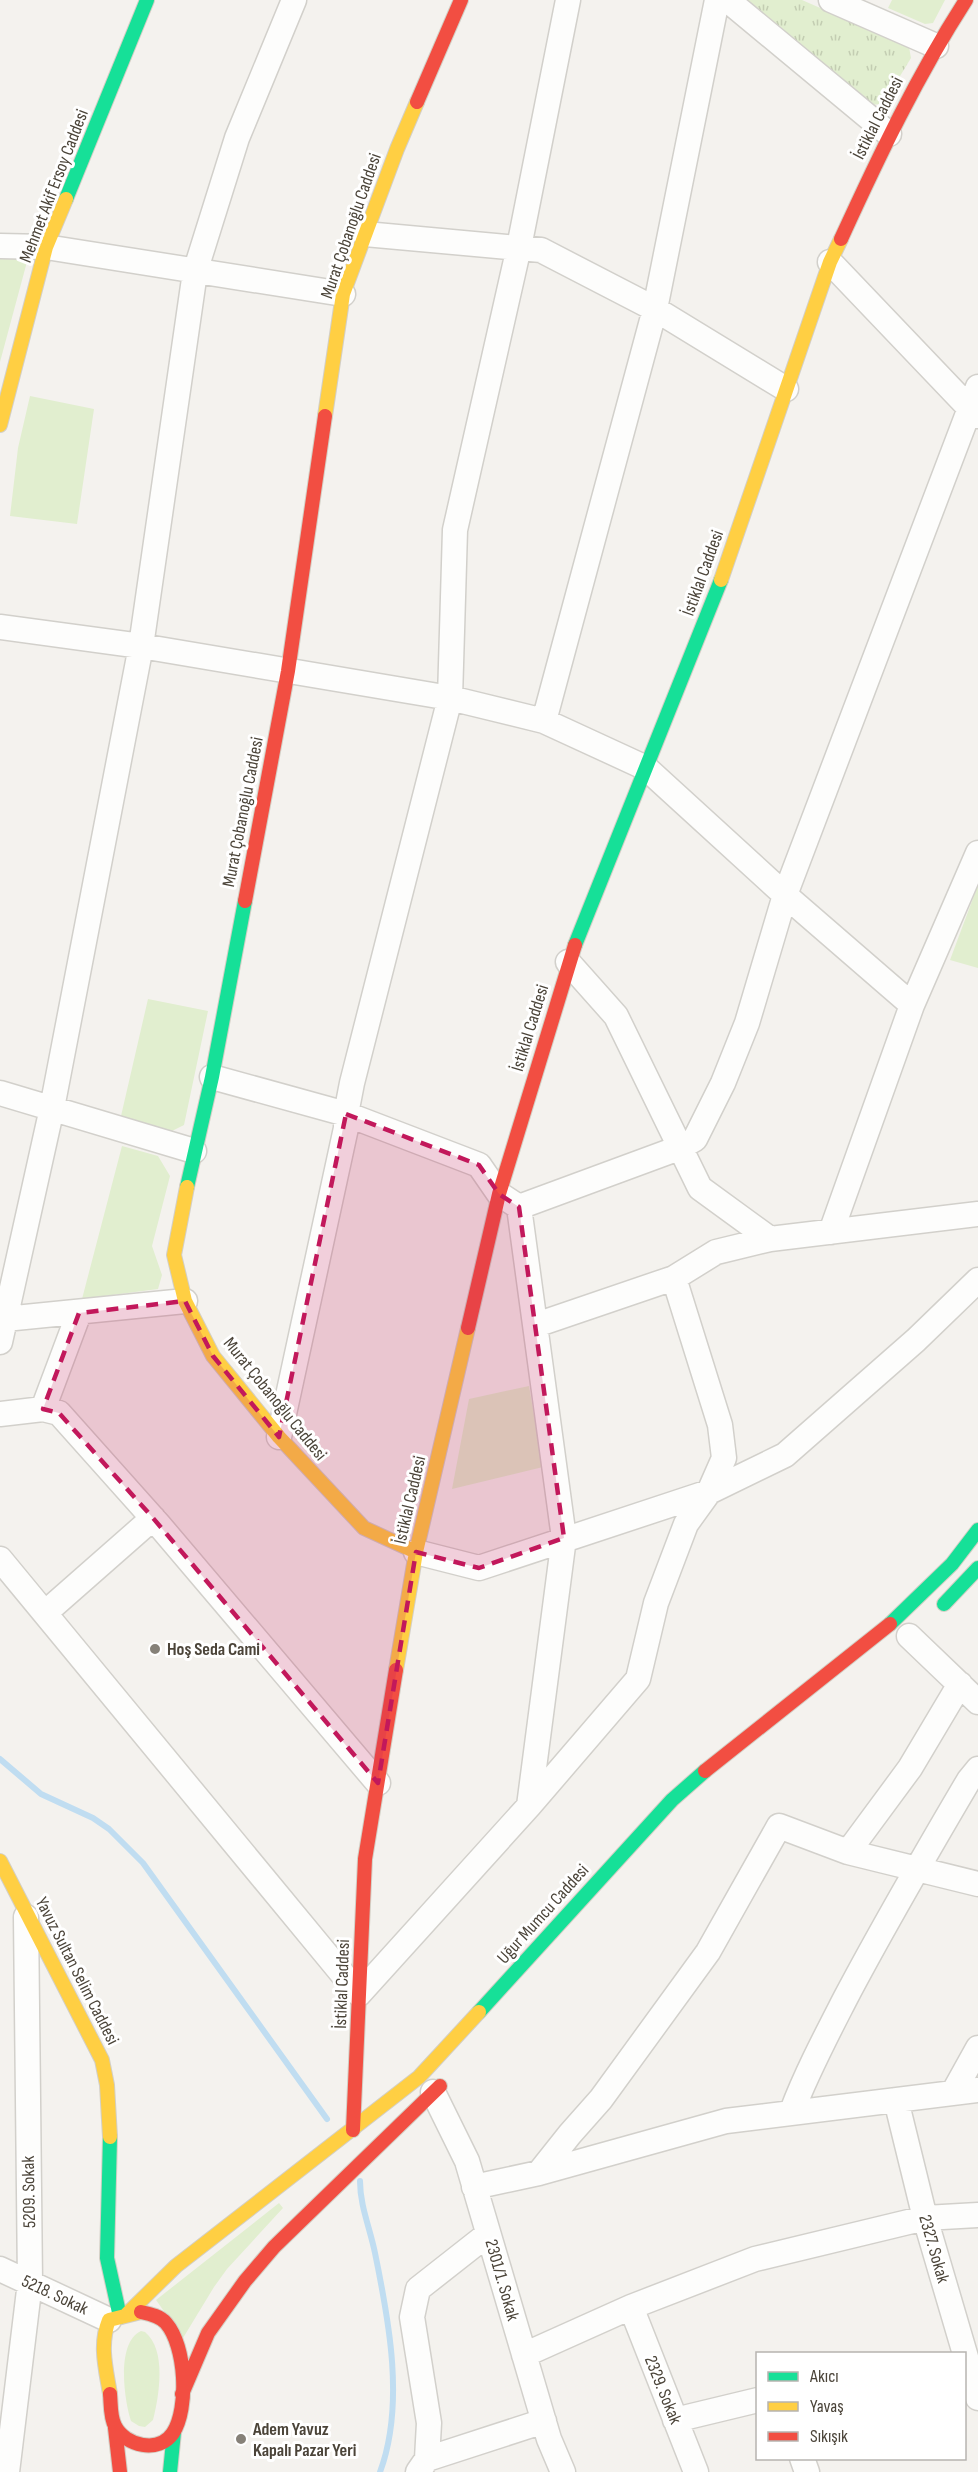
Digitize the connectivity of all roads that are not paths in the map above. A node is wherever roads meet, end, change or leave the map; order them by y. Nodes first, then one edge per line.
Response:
1 (147, 0) edge
2 (294, 0) edge
3 (461, 0) edge
4 (568, 0) edge
5 (717, 0) edge
6 (730, 0) edge
7 (831, 0) edge
8 (966, 0) edge
9 (936, 46) junction
10 (889, 134) junction
11 (365, 234) junction
12 (0, 246) edge
13 (46, 247) junction
14 (519, 247) junction
15 (830, 262) junction
16 (195, 272) junction
17 (343, 294) junction
18 (655, 309) junction
19 (786, 389) junction
20 (975, 404) edge
21 (0, 425) edge
22 (0, 627) edge
23 (141, 646) junction
24 (288, 671) junction
25 (450, 698) junction
26 (544, 722) junction
27 (646, 768) junction
28 (978, 853) edge
29 (785, 895) junction
30 (568, 962) junction
31 (912, 1005) junction
32 (212, 1077) junction
33 (0, 1093) edge
34 (52, 1108) junction
35 (346, 1114) junction
36 (679, 1148) junction
37 (194, 1151) junction
38 (499, 1194) junction
39 (519, 1207) junction
40 (978, 1214) edge
41 (831, 1232) junction
42 (770, 1239) junction
43 (674, 1278) junction
44 (978, 1280) edge
45 (184, 1301) junction
46 (79, 1313) junction
47 (536, 1325) junction
48 (3, 1331) edge
49 (43, 1408) junction
50 (0, 1414) edge
51 (279, 1437) junction
52 (709, 1492) junction
53 (153, 1518) junction
54 (978, 1530) edge
55 (564, 1538) junction
56 (416, 1552) junction
57 (0, 1559) edge
58 (978, 1568) edge
59 (45, 1613) junction
60 (936, 1613) dead end
61 (909, 1636) dead end
62 (960, 1684) junction
63 (978, 1702) edge
64 (978, 1769) edge
65 (378, 1783) junction
66 (529, 1806) junction
67 (848, 1852) junction
68 (0, 1861) edge
69 (915, 1869) junction
70 (978, 1884) edge
71 (26, 1912) junction
72 (359, 1994) junction
73 (978, 2048) edge
74 (453, 2073) dead end
75 (978, 2090) edge
76 (433, 2092) junction
77 (953, 2093) junction
78 (896, 2100) junction
79 (792, 2111) junction
80 (353, 2130) junction
81 (539, 2173) junction
82 (474, 2187) junction
83 (978, 2215) edge
84 (925, 2218) junction
85 (488, 2234) junction
86 (0, 2269) edge
87 (30, 2282) junction
88 (631, 2307) junction
89 (119, 2317) junction
90 (524, 2355) junction
91 (971, 2367) edge
92 (182, 2394) junction
93 (978, 2398) edge
94 (756, 2400) edge
95 (675, 2420) junction
96 (116, 2427) junction
97 (546, 2430) junction
98 (174, 2432) junction
99 (423, 2466) edge
100 (8, 2472) edge
101 (120, 2472) edge
102 (170, 2472) edge
103 (544, 2472) edge
104 (563, 2472) edge
105 (696, 2472) edge

1 - 13 street, Mehmet Akif Ersoy Caddesi
2 - 16 street
3 - 11 street, Murat Çobanoğlu Caddesi
4 - 14 street
5 - 18 street
6 - 10 street
7 - 9 street
8 - 9 street, İstiklal Caddesi
9 - 10 street, İstiklal Caddesi
10 - 15 street, İstiklal Caddesi
11 - 14 street
11 - 17 street, Murat Çobanoğlu Caddesi
12 - 13 street
13 - 16 street
13 - 21 street, Mehmet Akif Ersoy Caddesi
14 - 18 street
14 - 25 street
15 - 19 street, İstiklal Caddesi
15 - 20 street
16 - 17 street
16 - 23 street
17 - 24 street, Murat Çobanoğlu Caddesi
18 - 19 street
18 - 26 street
19 - 27 street, İstiklal Caddesi
20 - 29 street
22 - 23 street
23 - 24 street
23 - 34 street
24 - 25 street
24 - 32 street, Murat Çobanoğlu Caddesi
25 - 26 street
25 - 35 street
26 - 27 street
27 - 29 street
27 - 30 street, İstiklal Caddesi
28 - 31 street
29 - 31 street
29 - 36 street
30 - 36 street
30 - 38 street, İstiklal Caddesi
31 - 41 street
32 - 35 street
32 - 37 street, Murat Çobanoğlu Caddesi
33 - 34 street
34 - 37 street
34 - 48 street
35 - 38 street
35 - 51 street
36 - 39 street
36 - 42 street
37 - 45 street, Murat Çobanoğlu Caddesi
38 - 39 street
38 - 56 street, İstiklal Caddesi
39 - 47 street
40 - 41 street
41 - 42 street
42 - 43 street
43 - 47 street
43 - 52 street
44 - 52 street
45 - 46 street
45 - 51 street, Murat Çobanoğlu Caddesi
46 - 48 street
46 - 49 street
47 - 55 street
49 - 50 street
49 - 53 street
51 - 56 street, Murat Çobanoğlu Caddesi
52 - 55 street
52 - 66 street
53 - 59 street
53 - 65 street
54 - 80 street, Uğur Mumcu Caddesi
55 - 56 street
55 - 66 street
56 - 65 street, İstiklal Caddesi
57 - 59 street
58 - 60 street
59 - 72 street
61 - 62 street
62 - 63 street
62 - 67 street
64 - 69 street
65 - 72 street, İstiklal Caddesi
66 - 72 street
67 - 69 street
67 - 81 street
68 - 71 street, Yavuz Sultan Selim Caddesi
69 - 70 street
69 - 79 street
71 - 87 street, 5209. Sokak
71 - 89 street, Yavuz Sultan Selim Caddesi
72 - 80 street, İstiklal Caddesi
73 - 77 street
74 - 76 street
75 - 77 street
76 - 82 street, 2301/1. Sokak
76 - 92 street
77 - 78 street
78 - 79 street
78 - 84 street, 2327. Sokak
79 - 81 street
80 - 89 street, Uğur Mumcu Caddesi
81 - 82 street
82 - 85 street, 2301/1. Sokak
83 - 84 street
84 - 88 street
84 - 91 street, 2327. Sokak
85 - 90 street, 2301/1. Sokak
85 - 99 street
86 - 87 street, 5218. Sokak
87 - 89 street, 5218. Sokak
87 - 100 street, 5209. Sokak
88 - 90 street
88 - 95 street, 2329. Sokak
89 - 92 street
89 - 96 street, Yavuz Sultan Selim Caddesi
90 - 97 street, 2301/1. Sokak
91 - 93 street, 2327. Sokak
92 - 98 street
94 - 95 street
95 - 105 street, 2329. Sokak
96 - 98 street
96 - 101 street, Yavuz Sultan Selim Caddesi
97 - 99 street
97 - 103 street
97 - 104 street, 2301/1. Sokak
98 - 102 street

